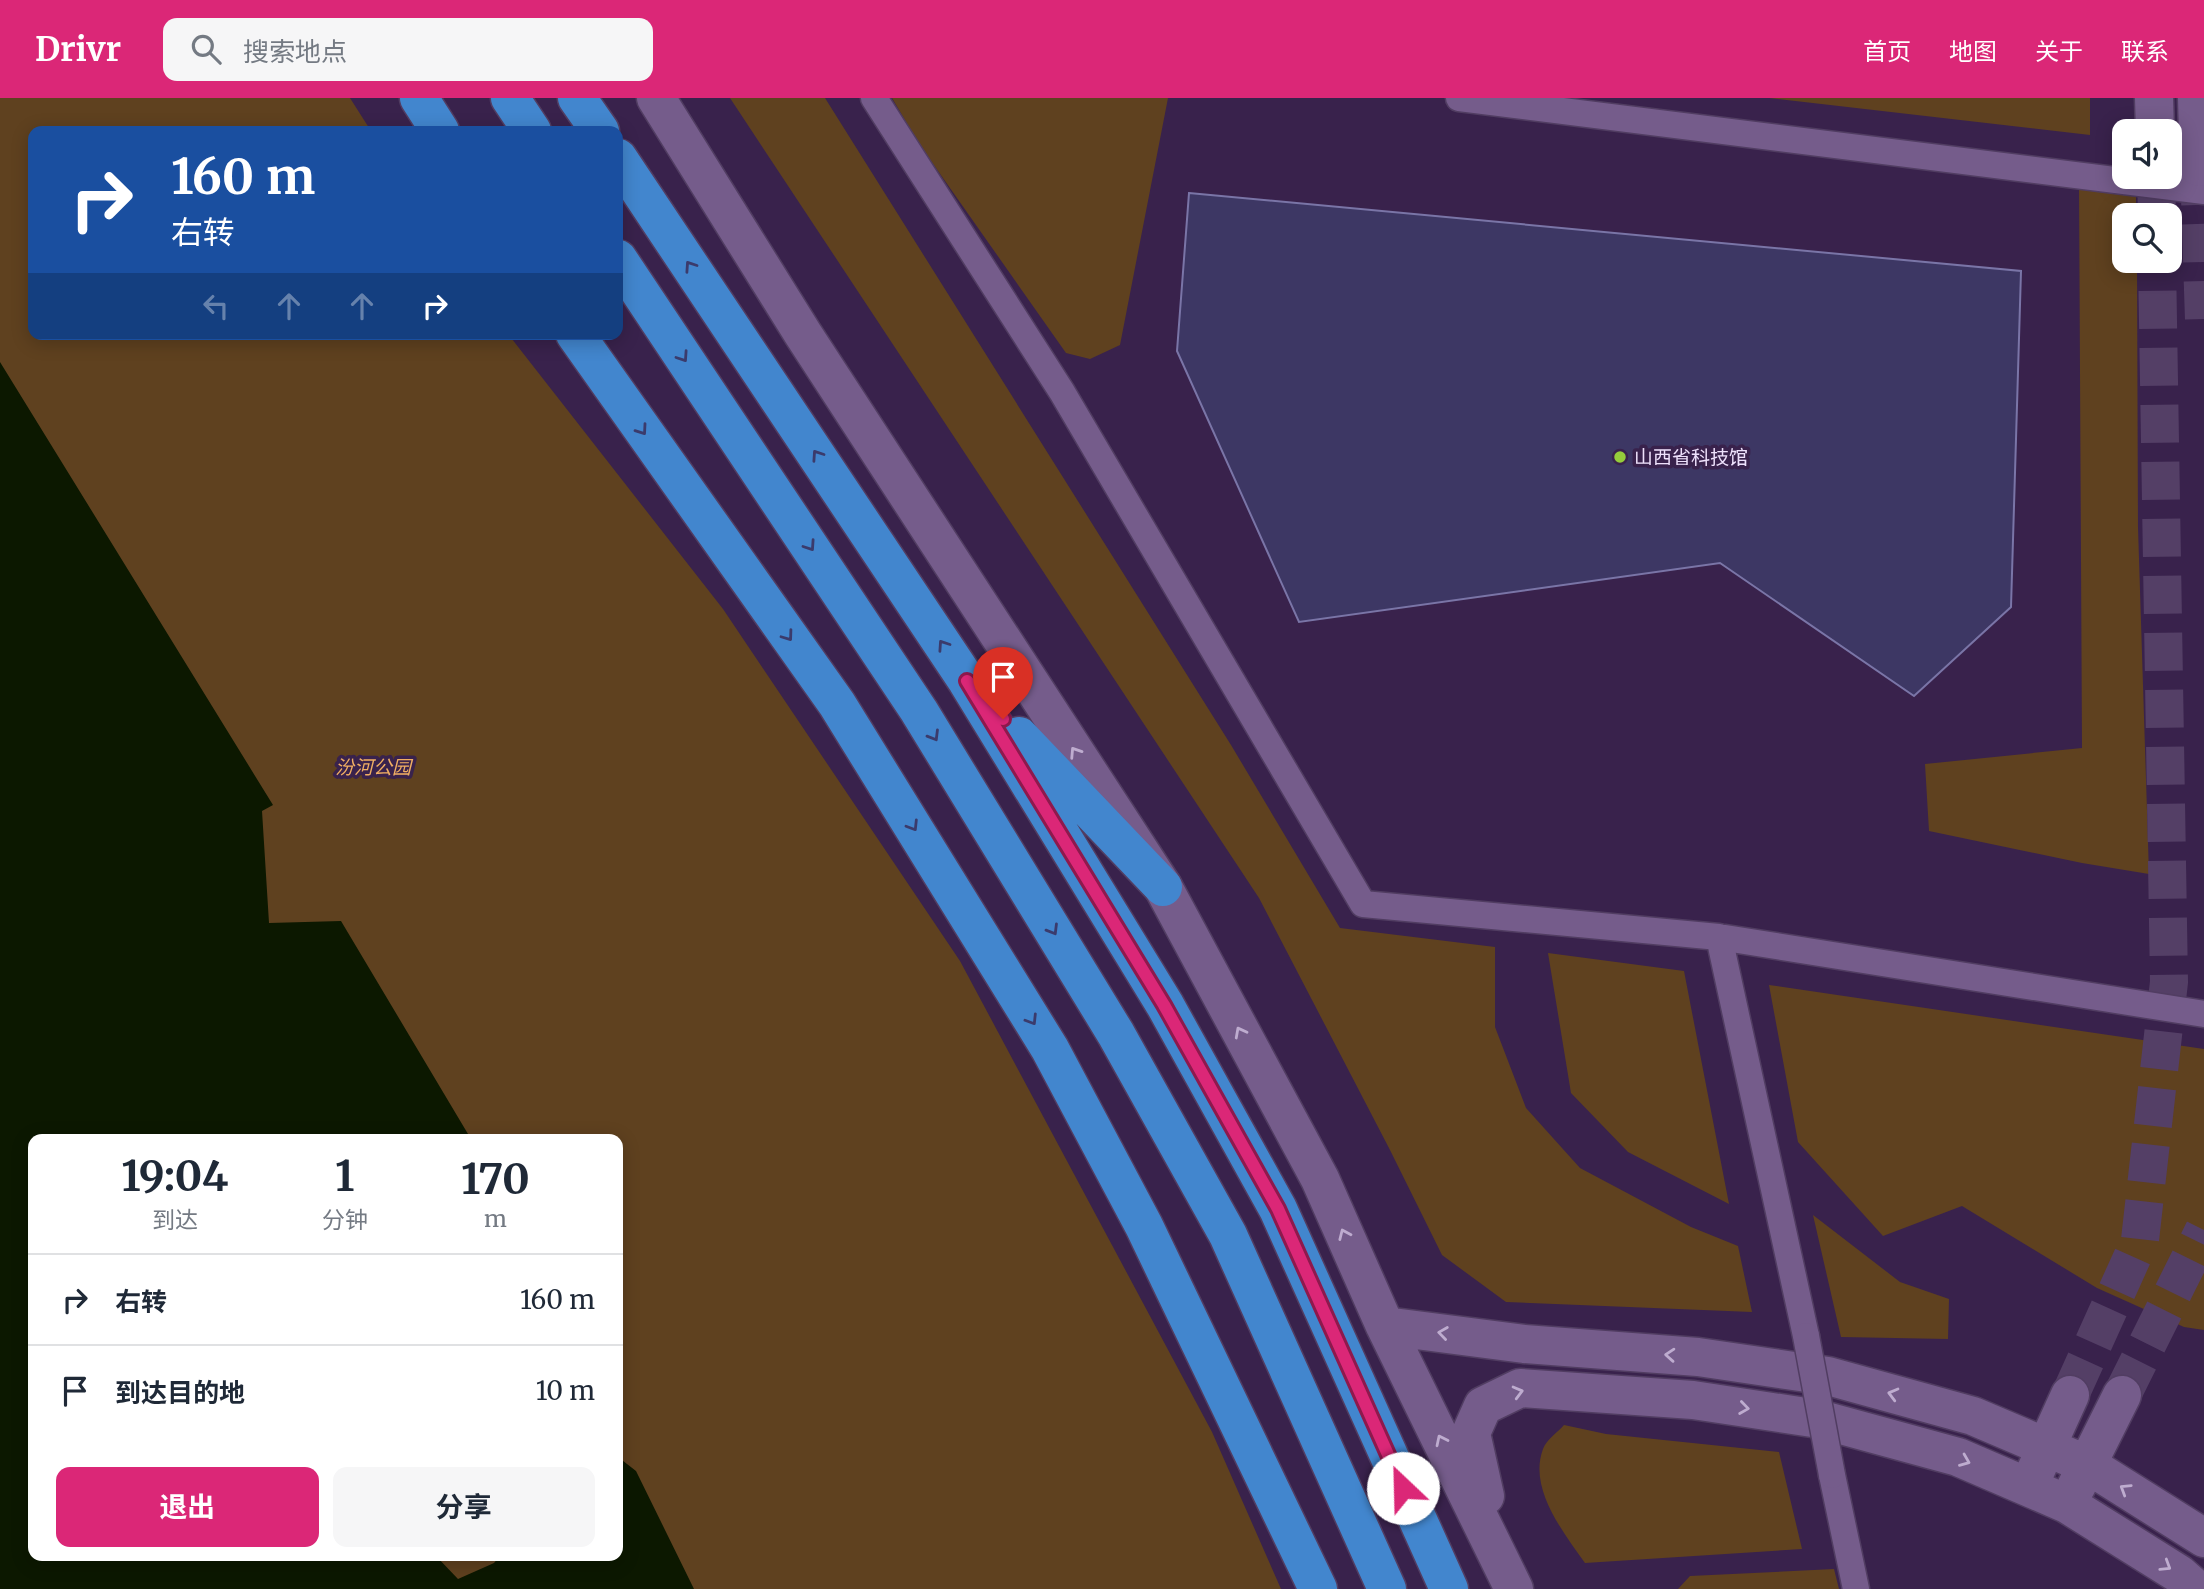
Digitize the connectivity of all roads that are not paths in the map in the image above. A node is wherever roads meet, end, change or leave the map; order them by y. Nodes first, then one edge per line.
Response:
1 (419, 98) edge
2 (509, 98) edge
3 (578, 98) edge
4 (656, 98) edge
5 (874, 98) edge
6 (1459, 98) edge
7 (2154, 98) edge
8 (2197, 98) edge
9 (2155, 119) edge
10 (437, 126) edge
11 (529, 126) edge
12 (597, 126) edge
13 (623, 165) edge
14 (2201, 179) edge
15 (623, 267) edge
16 (579, 340) edge
17 (967, 681) junction
18 (1163, 887) junction
19 (1719, 937) junction
20 (2204, 1014) edge
21 (1385, 1326) junction
22 (2070, 1395) tunnel mouth
23 (2122, 1395) tunnel mouth
24 (2046, 1447) junction
25 (2088, 1465) junction
26 (2027, 1487) junction
27 (2067, 1504) junction
28 (2204, 1538) edge
29 (1511, 1582) edge
30 (1318, 1589) edge
31 (1387, 1589) edge
32 (1448, 1589) edge
33 (1856, 1589) edge
34 (2196, 1589) edge

1 - 10 highway
2 - 11 highway
3 - 12 highway
18 -> 4 street
5 - 19 street
6 - 14 street
7 - 9 street
8 - 14 street
17 -> 13 highway
15 -> 31 highway
16 -> 30 highway
17 - 18 highway
17 - 32 highway
21 -> 18 street
19 - 20 street
19 - 33 street, bridge
24 -> 21 street
29 -> 21 street
22 - 24 street
23 - 25 street
24 - 25 street
24 - 26 street
25 - 27 street
28 -> 25 street
26 - 27 street
29 -> 26 street
27 -> 34 street

